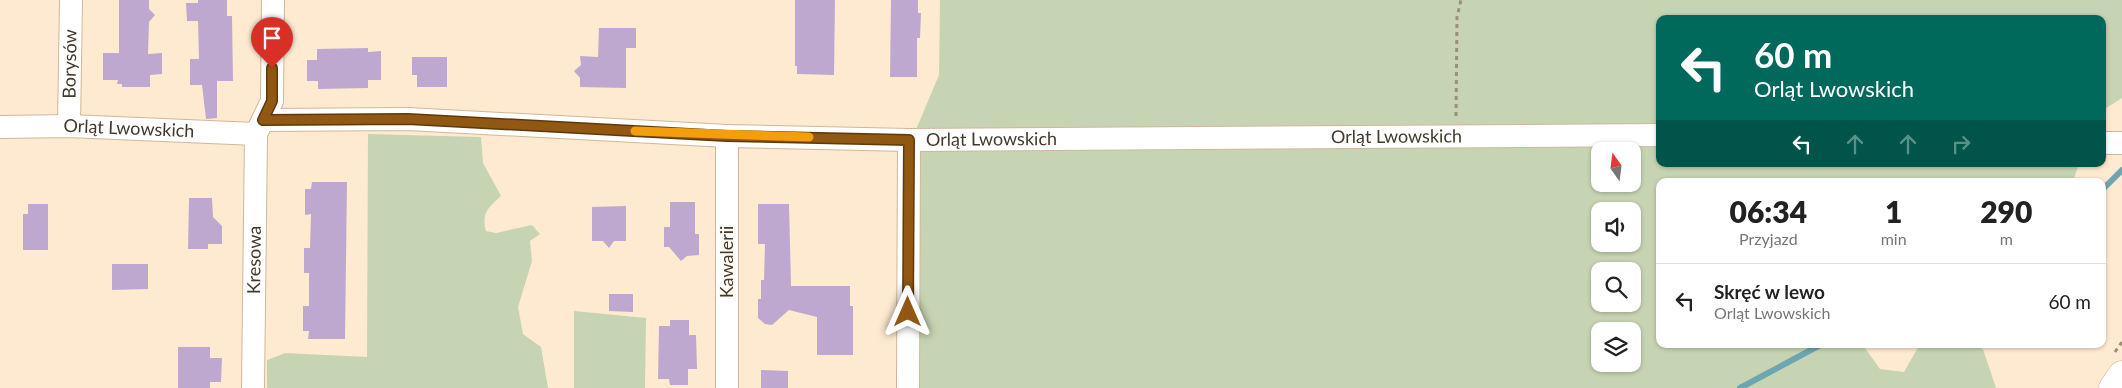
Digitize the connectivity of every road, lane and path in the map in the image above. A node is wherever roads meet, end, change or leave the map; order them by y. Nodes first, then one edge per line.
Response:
1 (71, 0) edge
2 (273, 0) edge
3 (1461, 0) edge
4 (68, 126) junction
5 (0, 127) edge
6 (260, 127) junction
7 (1656, 134) edge
8 (727, 136) junction
9 (1458, 136) junction
10 (909, 140) junction
11 (2106, 143) edge
12 (2122, 143) edge
13 (2122, 375) edge
14 (253, 388) edge
15 (727, 388) edge
16 (908, 388) edge
17 (2113, 388) edge

1 - 4 street, Borysów
2 - 6 street
3 - 9 path
4 - 5 street, Orląt Lwowskich
4 - 6 street, Orląt Lwowskich
6 - 8 street, Orląt Lwowskich
6 - 14 street, Kresowa
7 - 9 street, Orląt Lwowskich
8 - 10 street, Orląt Lwowskich
8 - 15 street, Kawalerii
9 - 10 street, Orląt Lwowskich
10 - 16 street
11 - 12 street
13 - 17 main road

